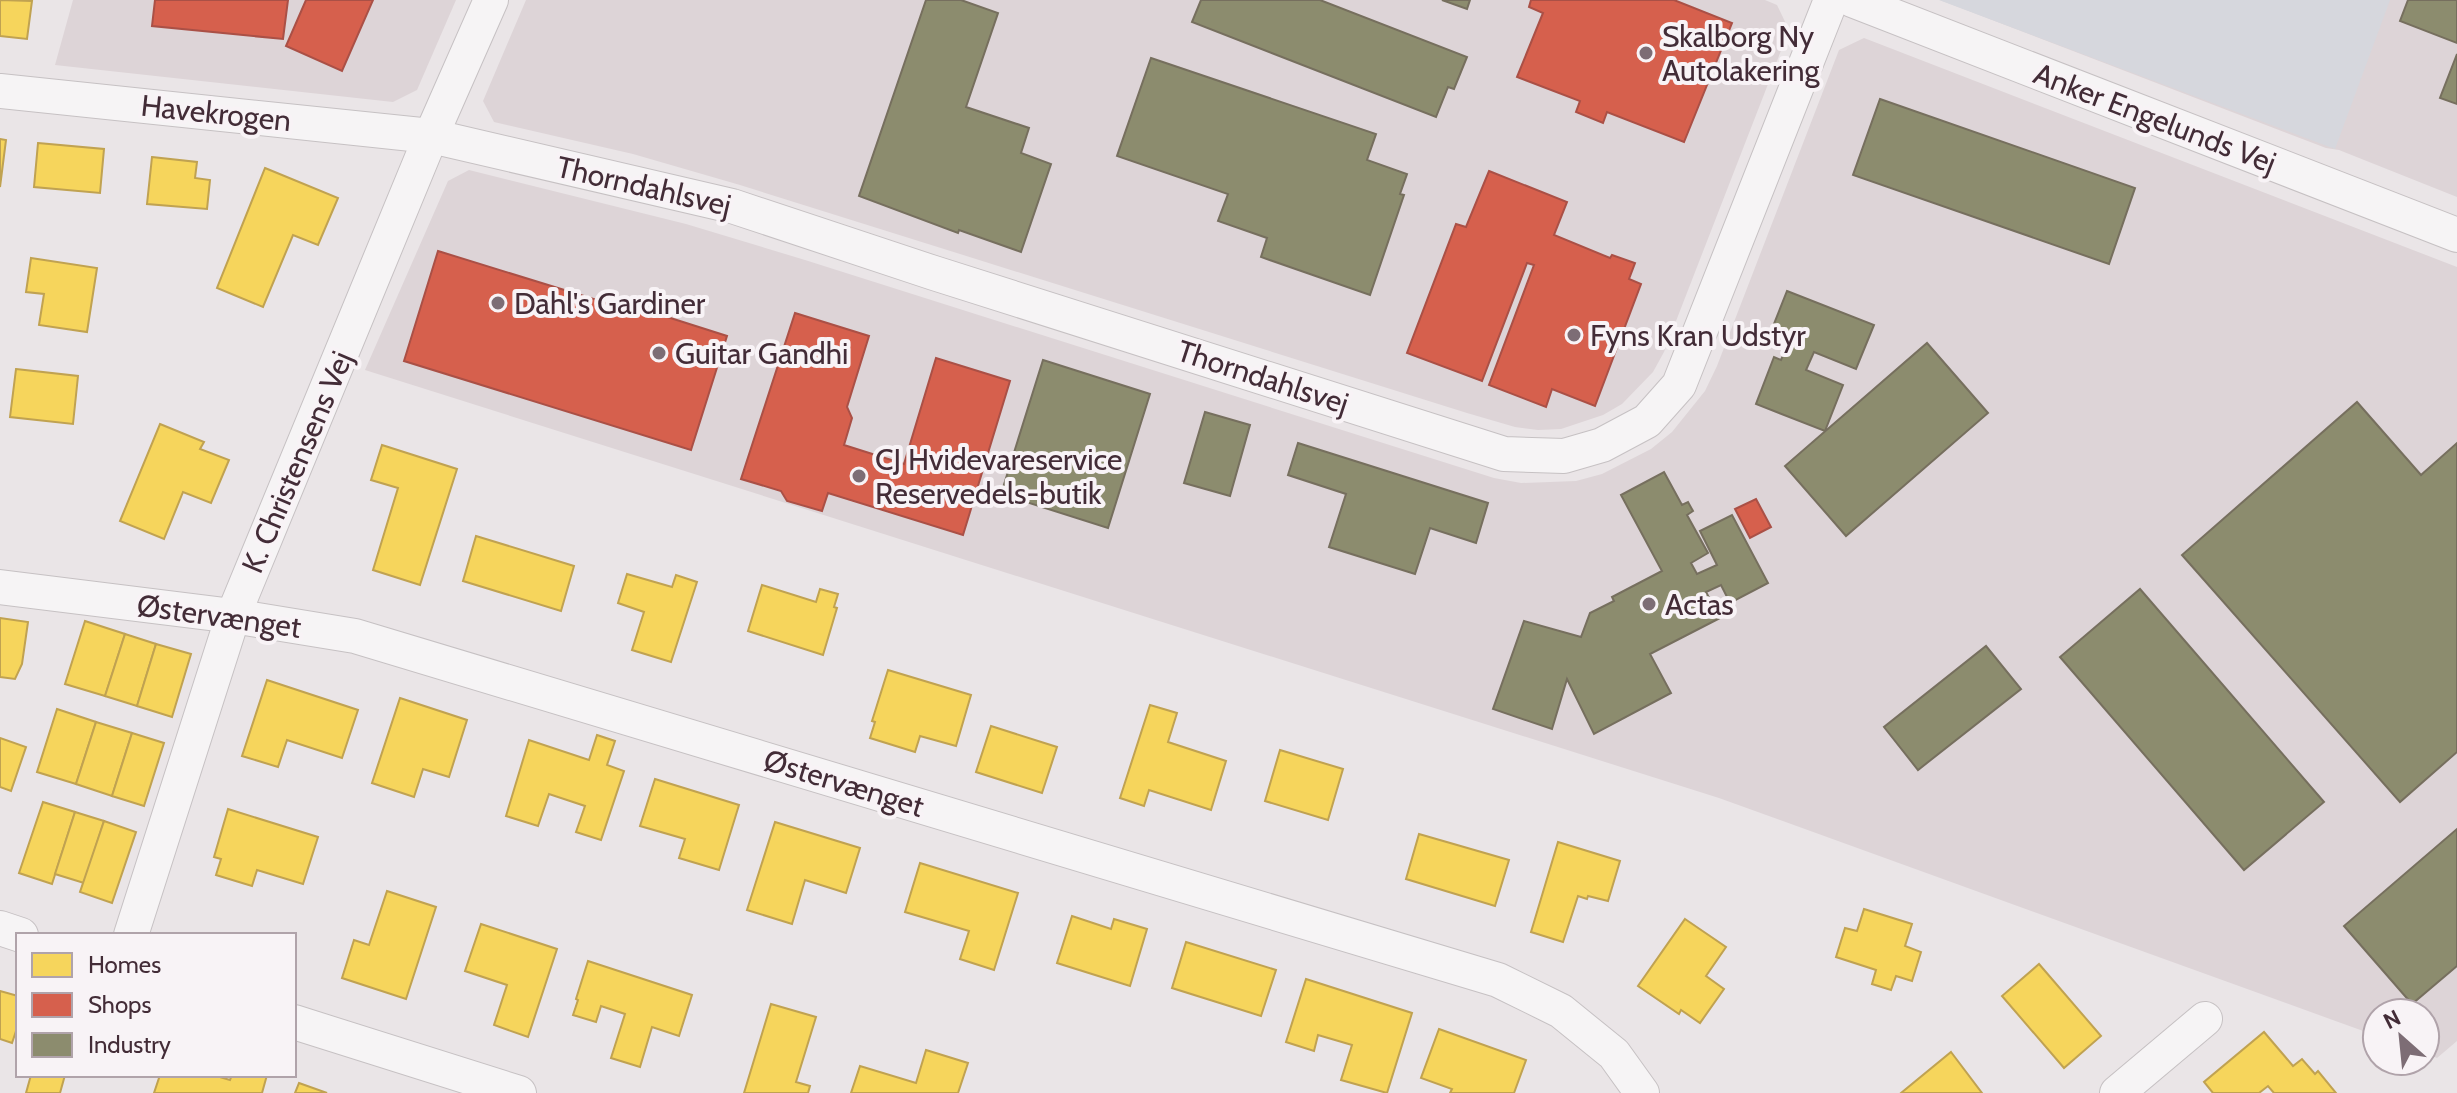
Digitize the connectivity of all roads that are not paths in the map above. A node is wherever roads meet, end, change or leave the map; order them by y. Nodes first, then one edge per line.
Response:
1 (491, 0) edge
2 (1831, 0) edge
3 (1852, 0) edge
4 (0, 91) edge
5 (431, 136) junction
6 (2457, 235) edge
7 (0, 587) edge
8 (233, 616) junction
9 (132, 933) edge
10 (2205, 1019) dead end
11 (296, 1023) edge
12 (519, 1093) edge
13 (1642, 1093) edge
14 (2117, 1093) edge

1 - 5 street, K. Christensens Vej
2 - 5 street, Thorndahlsvej
3 - 6 street, Anker Engelunds Vej
4 - 5 street, Havekrogen
5 - 8 street, K. Christensens Vej
7 - 8 street, Østervænget
8 - 9 street, K. Christensens Vej
8 - 13 street, Østervænget
10 - 14 street
11 - 12 street

